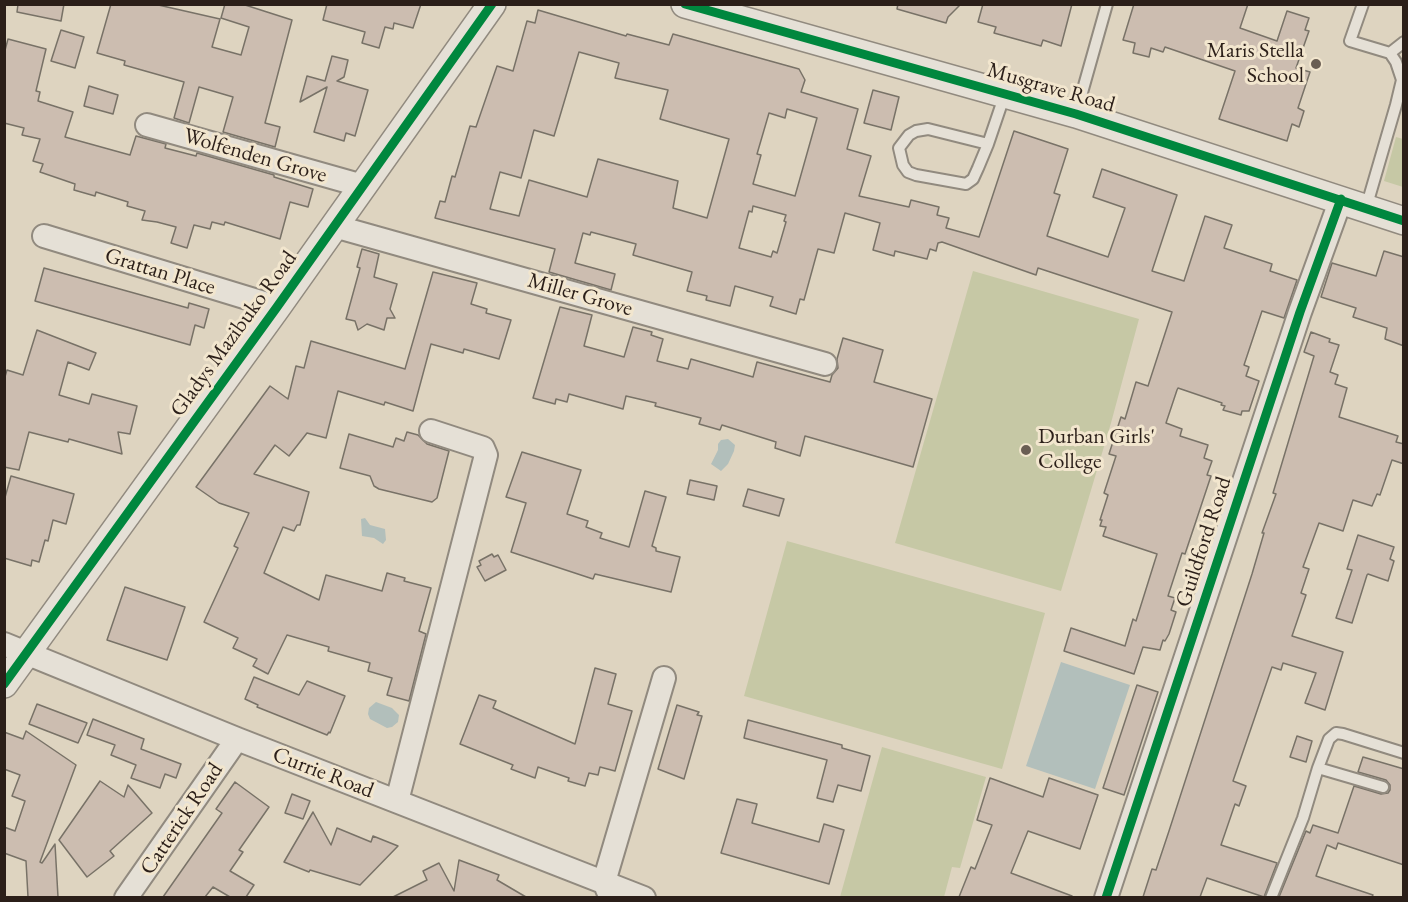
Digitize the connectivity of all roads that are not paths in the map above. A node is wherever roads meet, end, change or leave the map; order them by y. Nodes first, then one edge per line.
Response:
1 (492, 4) edge
2 (685, 4) edge
3 (1107, 4) edge
4 (1363, 4) edge
5 (1404, 42) edge
6 (1390, 53) junction
7 (1005, 94) junction
8 (1076, 114) junction
9 (147, 125) dead end
10 (988, 144) junction
11 (363, 186) junction
12 (1353, 204) junction
13 (1404, 221) edge
14 (334, 226) junction
15 (44, 236) dead end
16 (277, 307) junction
17 (825, 364) dead end
18 (430, 431) dead end
19 (17, 648) edge
20 (664, 678) dead end
21 (4, 684) edge
22 (237, 739) junction
23 (1404, 753) edge
24 (1318, 768) junction
25 (1383, 787) dead end
26 (397, 801) junction
27 (607, 890) edge
28 (126, 897) edge
29 (644, 897) edge
30 (1106, 897) edge
31 (1271, 897) edge

1 - 11 street, Gladys Mazibuko Road
2 - 7 street, Musgrave Road
3 - 8 lane
4 - 6 lane
5 - 6 lane
6 - 12 lane
7 - 8 street, Musgrave Road
7 - 10 lane
8 - 12 street, Musgrave Road
9 - 11 street, Wolfenden Grove
10 - 10 lane
11 - 14 street, Gladys Mazibuko Road
12 - 13 street, Musgrave Road
12 - 30 street, Guildford Road
14 - 16 street, Gladys Mazibuko Road
14 - 17 street, Miller Grove
15 - 16 street, Grattan Place
16 - 19 street, Gladys Mazibuko Road
18 - 26 street
19 - 21 street, Gladys Mazibuko Road
19 - 22 street, Currie Road
20 - 27 street
22 - 26 street, Currie Road
22 - 28 street, Catterick Road
23 - 24 lane
24 - 25 lane
24 - 31 lane
26 - 27 street, Currie Road
27 - 29 street, Currie Road

